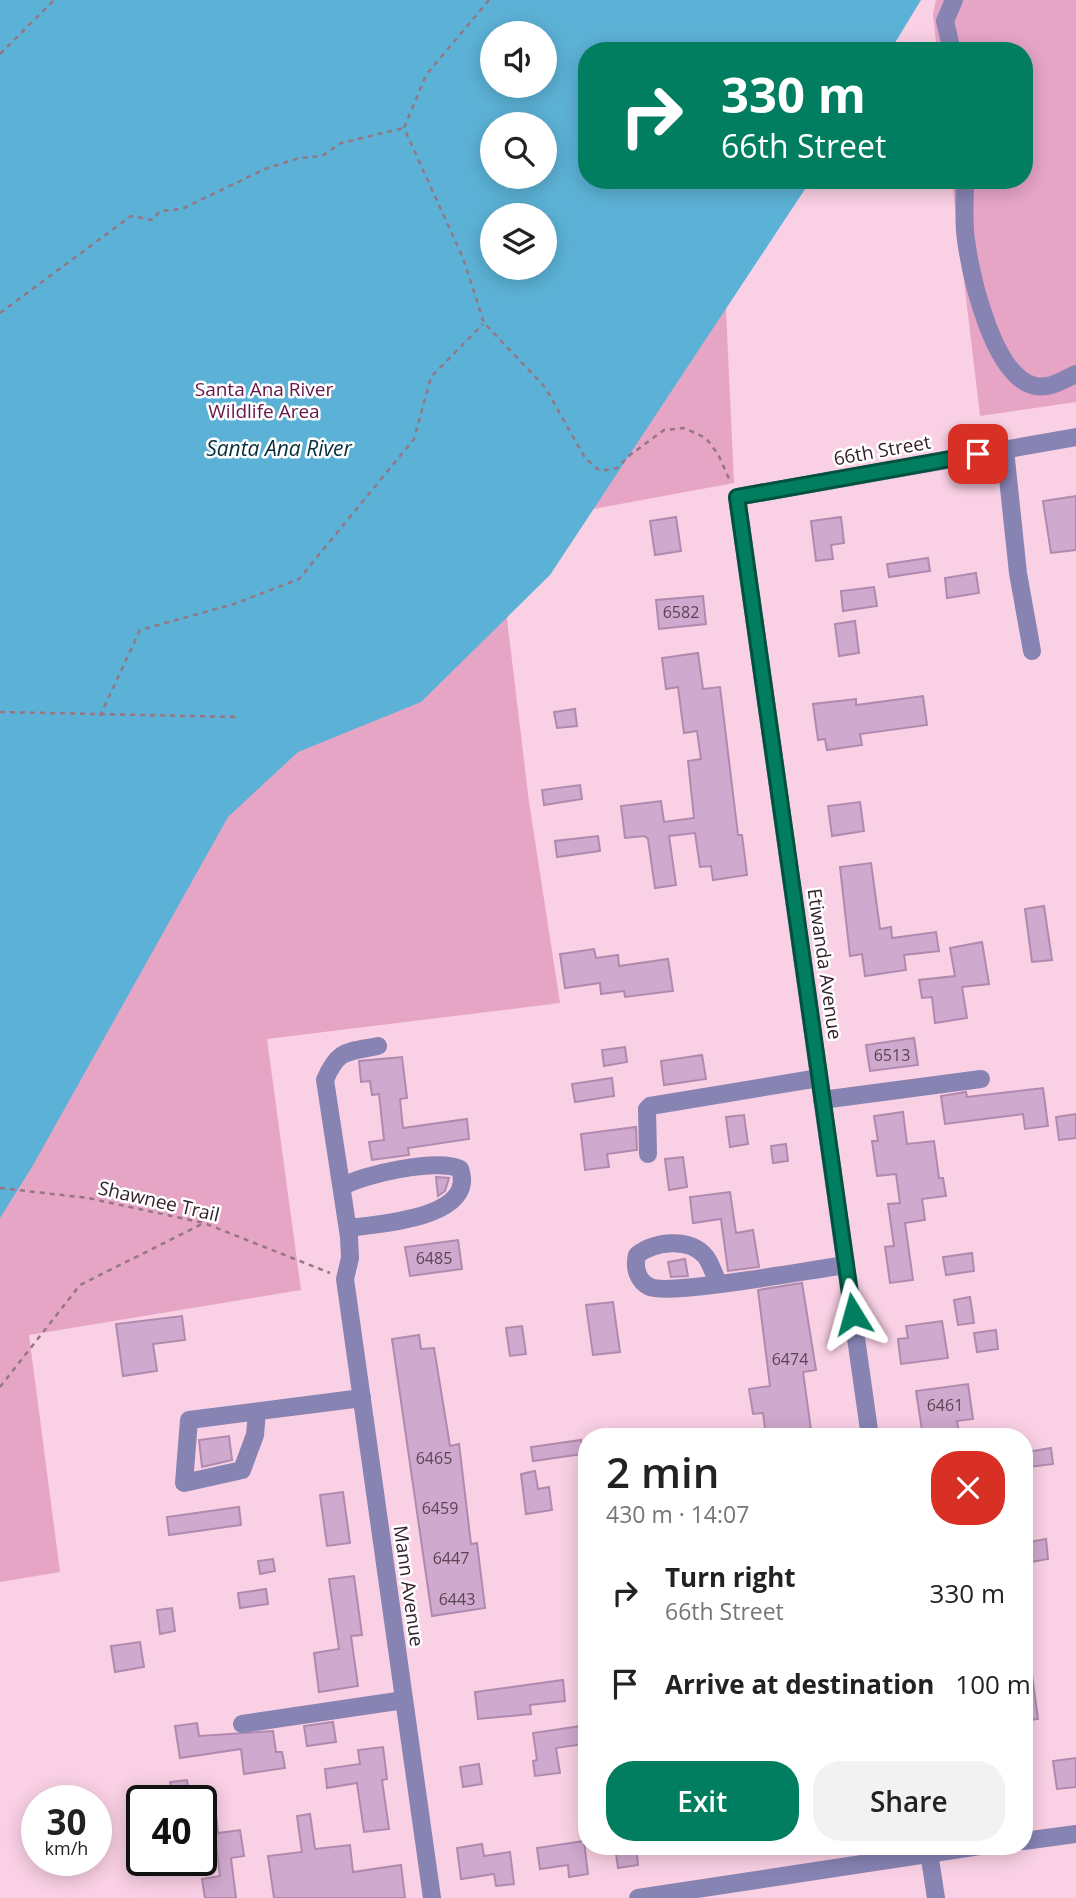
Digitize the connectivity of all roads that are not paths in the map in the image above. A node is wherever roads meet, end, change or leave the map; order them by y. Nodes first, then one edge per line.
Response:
1 (954, 0) edge
2 (950, 42) edge
3 (965, 189) edge
4 (1076, 374) edge
5 (1076, 437) edge
6 (1005, 450) junction
7 (737, 497) joint
8 (1031, 652) dead end
9 (378, 1046) dead end
10 (820, 1078) junction
11 (981, 1079) dead end
12 (822, 1100) junction
13 (648, 1154) dead end
14 (342, 1187) junction
15 (348, 1228) junction
16 (846, 1265) junction
17 (718, 1283) dead end
18 (362, 1398) junction
19 (257, 1412) junction
20 (869, 1428) edge
21 (404, 1700) junction
22 (242, 1724) dead end
23 (1076, 1834) edge
24 (1033, 1840) edge
25 (898, 1855) edge
26 (929, 1855) edge
27 (432, 1898) edge
28 (638, 1898) edge
29 (936, 1898) edge

1 - 2 street
3 - 4 street
5 - 6 street, 66th Street
6 - 7 street, 66th Street
6 - 8 street
7 - 10 street, Etiwanda Avenue
9 - 14 street, Mann Avenue
10 - 12 street, Etiwanda Avenue
10 - 13 street
11 - 12 street
12 - 16 street, Etiwanda Avenue
14 - 15 street, Mann Avenue
14 - 15 street
15 - 18 street, Mann Avenue
16 - 17 street
16 - 20 street, Etiwanda Avenue
18 - 19 street
18 - 21 street, Mann Avenue
19 - 19 street
21 - 22 street
21 - 27 street, Mann Avenue
23 - 24 street
25 - 28 street
26 - 29 street

